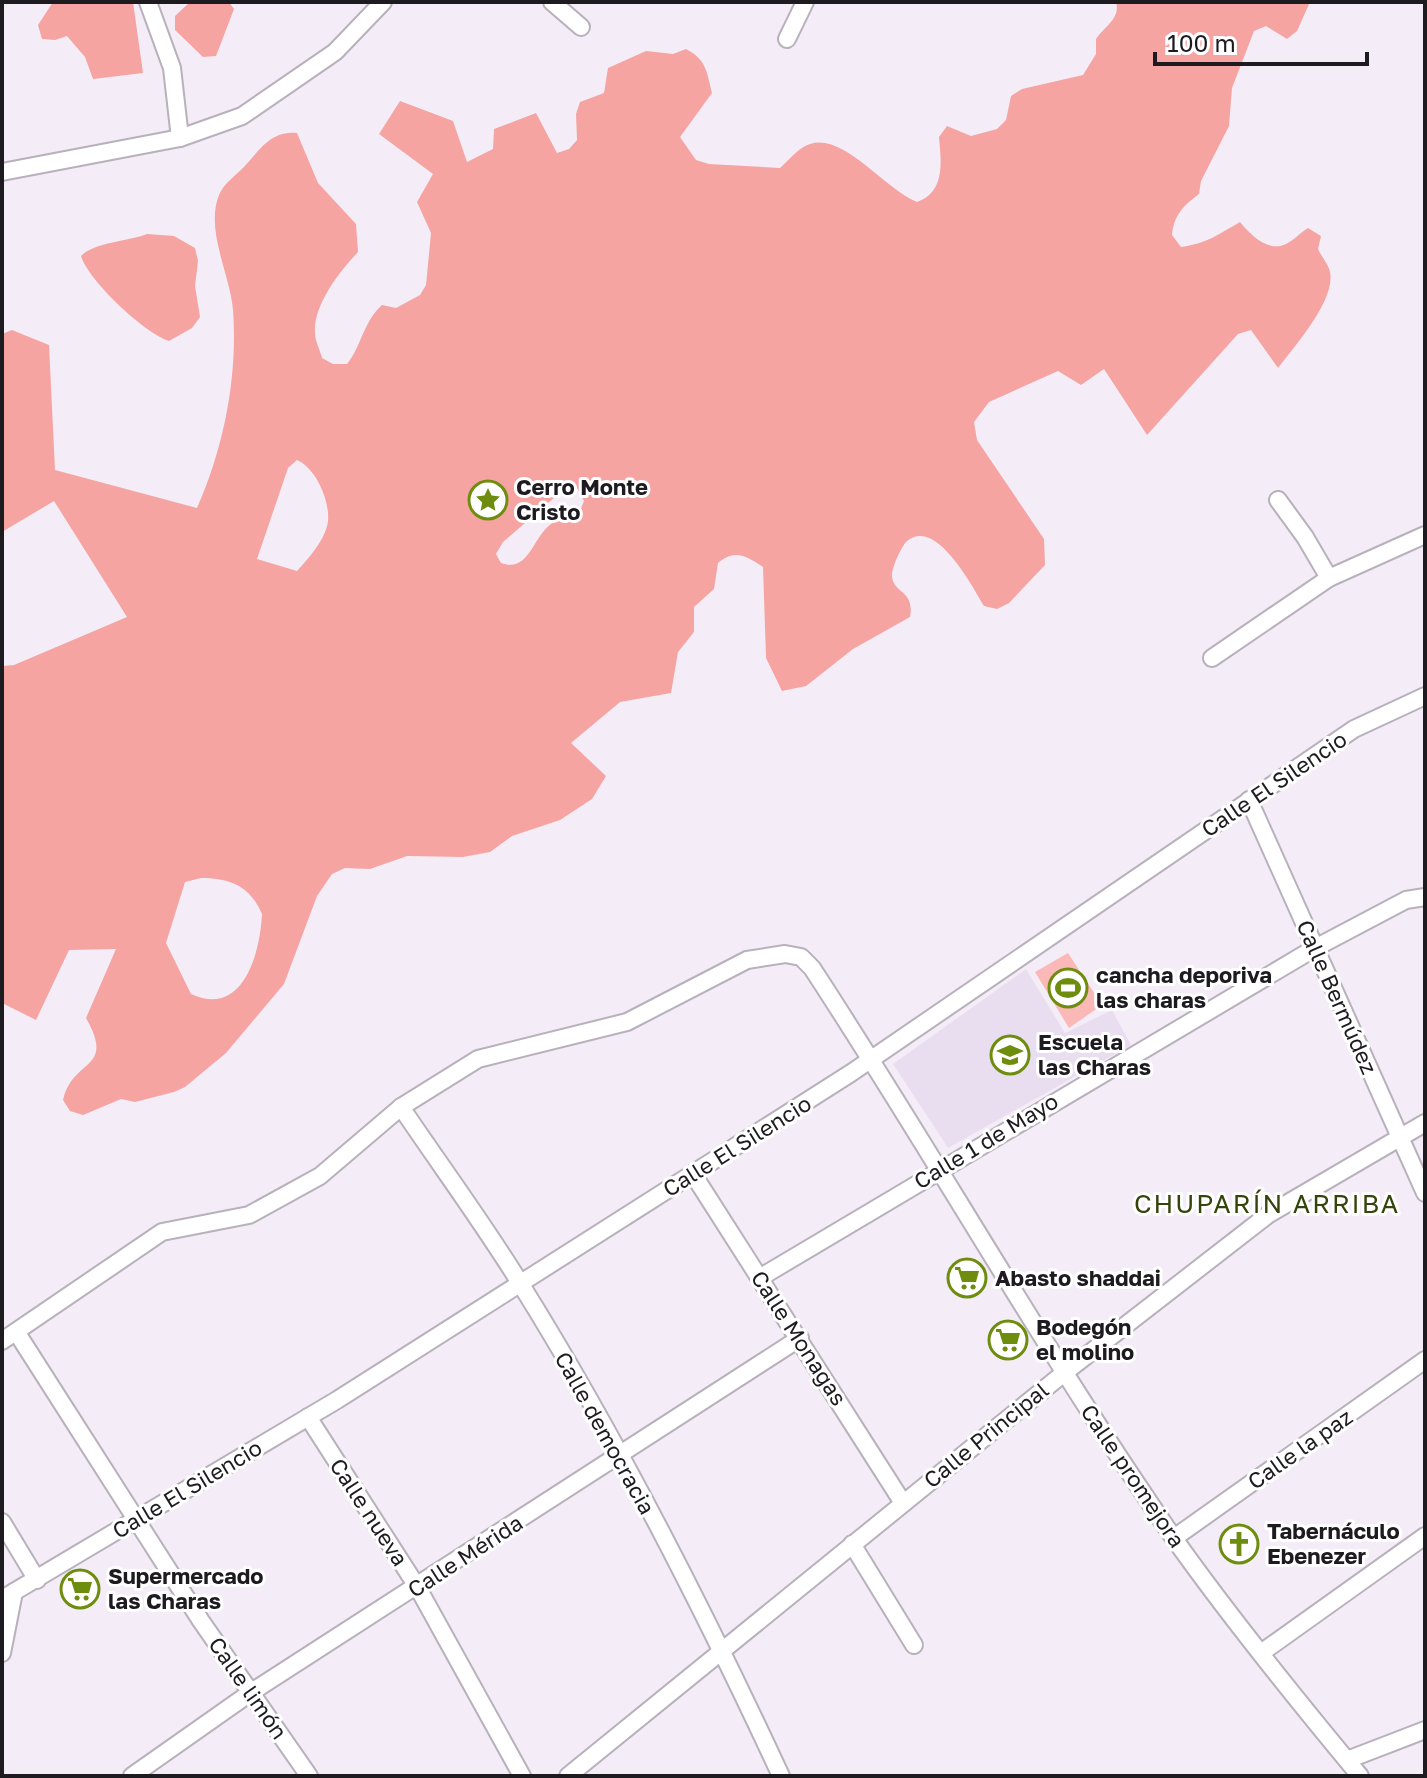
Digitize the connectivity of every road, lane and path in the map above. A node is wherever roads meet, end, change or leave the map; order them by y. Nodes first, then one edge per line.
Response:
1 (148, 2) edge
2 (383, 2) edge
3 (552, 2) edge
4 (805, 2) edge
5 (581, 27) dead end
6 (787, 39) dead end
7 (180, 138) junction
8 (2, 172) edge
9 (1278, 500) dead end
10 (1425, 535) edge
11 (1329, 578) junction
12 (1212, 658) dead end
13 (1425, 696) edge
14 (1249, 800) junction
15 (1425, 897) edge
16 (1315, 948) junction
17 (872, 1059) junction
18 (401, 1107) junction
19 (1425, 1123) edge
20 (1400, 1138) junction
21 (940, 1168) junction
22 (693, 1174) junction
23 (1425, 1193) edge
24 (761, 1277) junction
25 (520, 1283) junction
26 (10, 1337) edge
27 (800, 1338) junction
28 (1425, 1360) edge
29 (1064, 1373) junction
30 (308, 1417) junction
31 (619, 1455) junction
32 (903, 1503) junction
33 (136, 1519) junction
34 (2, 1522) edge
35 (1425, 1536) edge
36 (1174, 1538) junction
37 (852, 1544) junction
38 (37, 1580) junction
39 (418, 1588) junction
40 (8, 1596) edge
41 (914, 1645) dead end
42 (723, 1650) junction
43 (2, 1653) edge
44 (1261, 1653) junction
45 (250, 1693) junction
46 (1425, 1730) edge
47 (1347, 1760) junction
48 (132, 1776) edge
49 (309, 1776) edge
50 (522, 1776) edge
51 (568, 1776) edge
52 (781, 1776) edge
53 (1360, 1776) edge

1 - 7 street
2 - 7 street
3 - 5 street
4 - 6 street
7 - 8 street
9 - 11 street
10 - 11 street
11 - 12 street
13 - 14 street, Calle El Silencio
14 - 16 street, Calle Bermúdez
14 - 17 street, Calle El Silencio
15 - 16 street, Calle 1 de Mayo
16 - 20 street, Calle Bermúdez
16 - 21 street, Calle 1 de Mayo
17 - 18 street, Calle promejora
17 - 21 street, Calle promejora
17 - 22 street, Calle El Silencio
18 - 25 street, Calle democracia
18 - 26 street
19 - 20 street, Calle Principal
20 - 23 street, Calle Bermúdez
20 - 29 street, Calle Principal
21 - 24 street, Calle 1 de Mayo
21 - 29 street, Calle promejora
22 - 24 street, Calle Monagas
22 - 25 street, Calle El Silencio
24 - 27 street, Calle Monagas
25 - 30 street, Calle El Silencio
25 - 31 street, Calle democracia
26 - 33 street, Calle limón
27 - 31 street, Calle Mérida
27 - 32 street, Calle Monagas
28 - 36 street, Calle la paz
29 - 32 street, Calle Principal
29 - 36 street, Calle promejora
30 - 33 street, Calle El Silencio
30 - 39 street, Calle nueva
31 - 39 street, Calle Mérida
31 - 42 street, Calle democracia
32 - 37 street, Calle Principal
33 - 38 street, Calle El Silencio
33 - 45 street, Calle limón
34 - 38 street
35 - 44 street
36 - 44 street, Calle promejora
37 - 41 street
37 - 42 street, Calle Principal
38 - 40 street
39 - 45 street, Calle Mérida
39 - 50 street, Calle nueva
40 - 43 street
42 - 51 street, Calle Principal
42 - 52 street, Calle democracia
44 - 47 street, Calle promejora
45 - 48 street, Calle Mérida
45 - 49 street, Calle limón
46 - 47 street
47 - 53 street, Calle promejora

